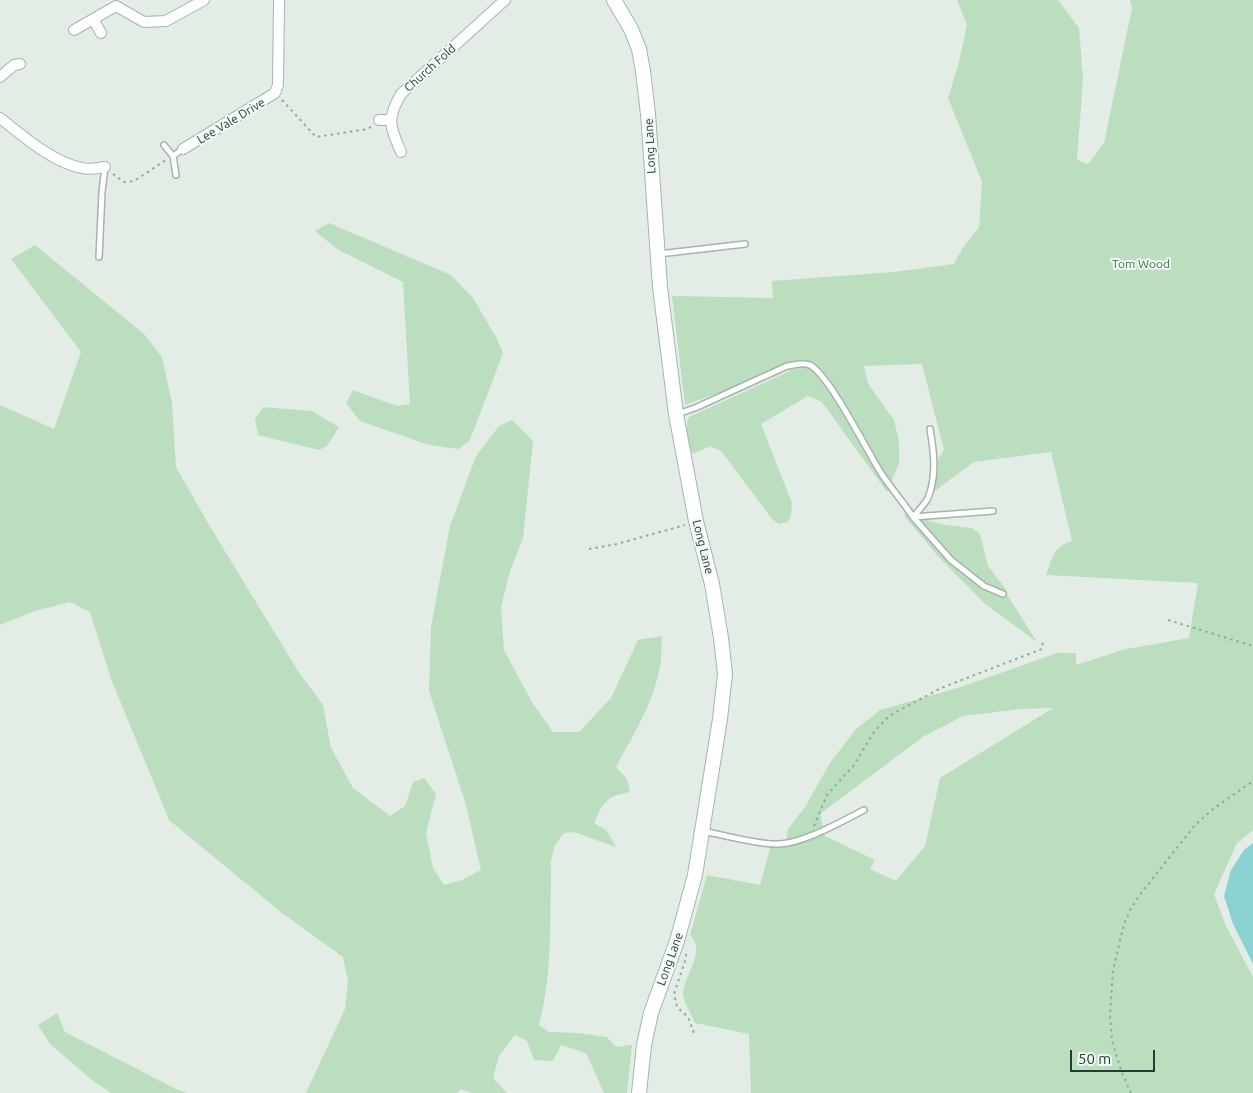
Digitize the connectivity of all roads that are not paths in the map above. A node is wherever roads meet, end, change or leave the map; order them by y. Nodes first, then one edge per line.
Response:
1 (204, 0) edge
2 (279, 0) edge
3 (505, 0) edge
4 (614, 0) edge
5 (93, 19) junction
6 (74, 30) dead end
7 (101, 33) dead end
8 (20, 64) dead end
9 (0, 77) edge
10 (0, 118) edge
11 (379, 120) road end
12 (390, 120) junction
13 (164, 145) dead end
14 (183, 149) joint
15 (401, 152) dead end
16 (173, 156) junction
17 (105, 167) joint
18 (176, 176) dead end
19 (745, 244) dead end
20 (657, 254) junction
21 (99, 257) dead end
22 (676, 414) junction
23 (930, 429) dead end
24 (993, 511) dead end
25 (913, 517) junction
26 (1003, 594) dead end
27 (864, 810) dead end
28 (702, 831) junction
29 (639, 1093) edge

1 - 5 street
2 - 14 street, Lee Vale Drive
3 - 12 street, Church Fold
4 - 20 street, Long Lane
5 - 6 street
5 - 7 street
8 - 9 street
10 - 17 street
11 - 12 street
12 - 15 street
13 - 16 lane
14 - 16 lane
16 - 18 lane
17 - 21 lane
19 - 20 lane
20 - 22 street, Long Lane
22 - 25 lane
22 - 28 street, Long Lane
23 - 25 lane
24 - 25 lane
25 - 26 lane
27 - 28 lane
28 - 29 street, Long Lane

